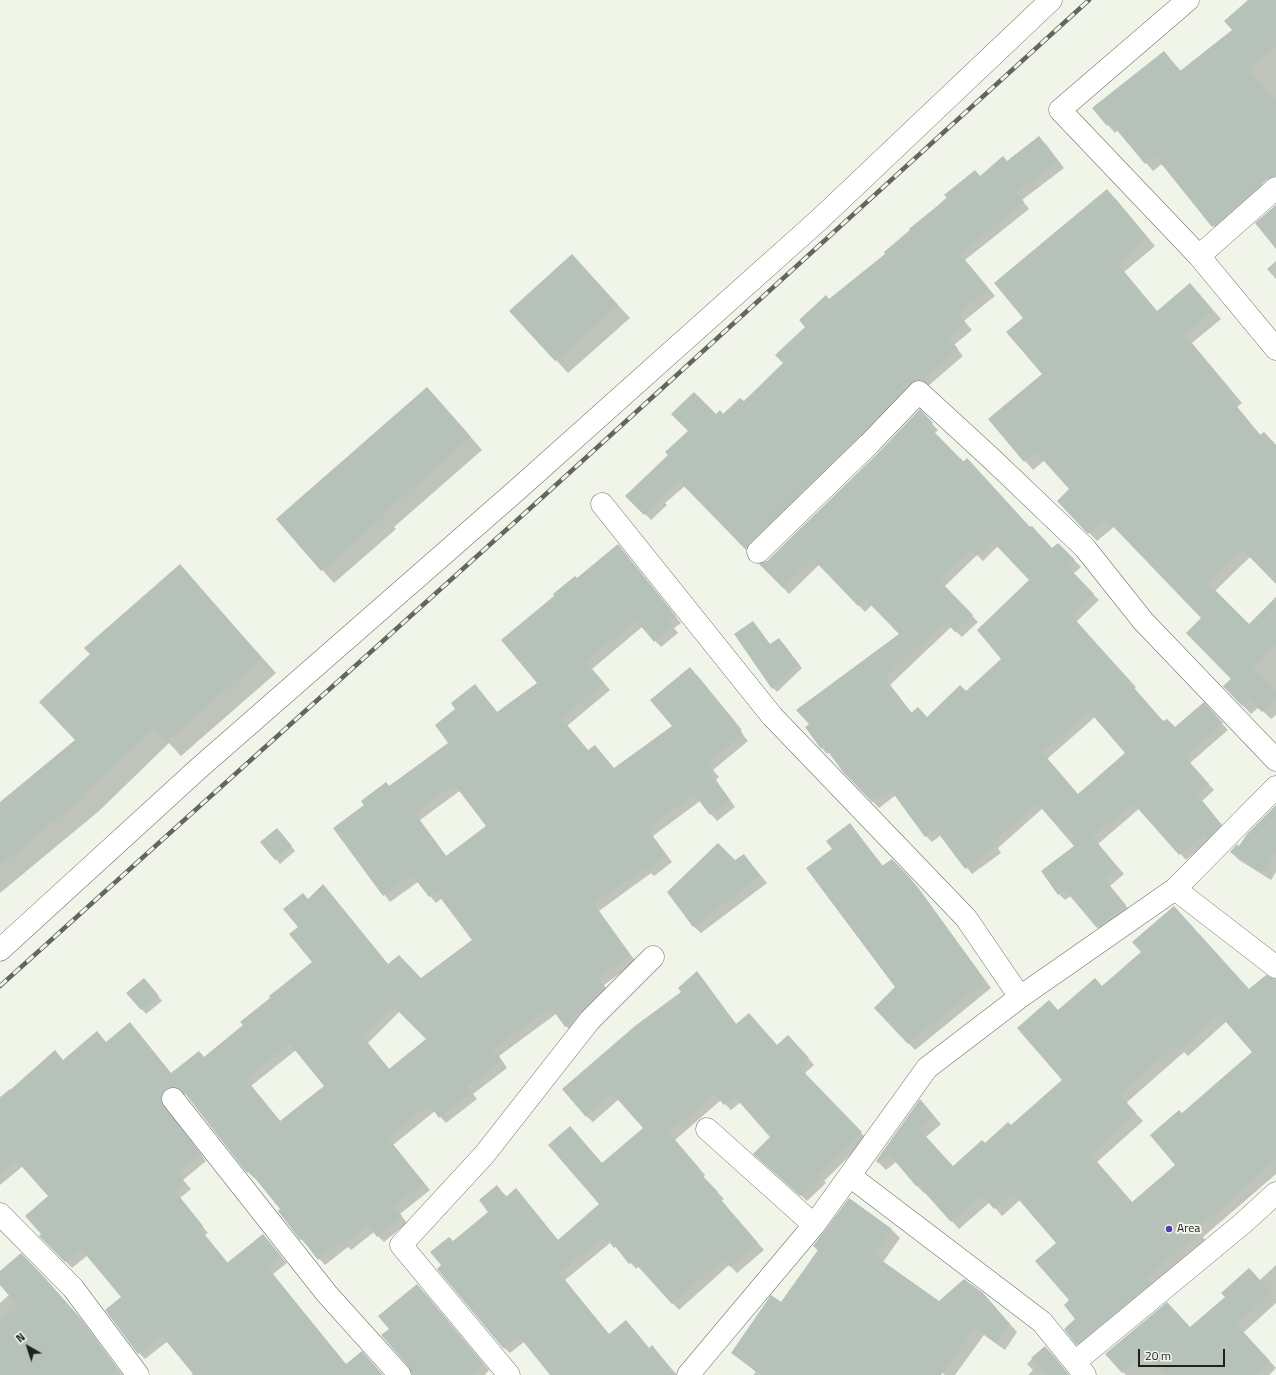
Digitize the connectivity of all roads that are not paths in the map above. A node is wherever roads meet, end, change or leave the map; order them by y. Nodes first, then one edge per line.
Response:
1 (1051, 0) edge
2 (1188, 0) edge
3 (1276, 188) edge
4 (1199, 256) junction
5 (1276, 349) edge
6 (602, 504) dead end
7 (758, 552) dead end
8 (1276, 760) edge
9 (1276, 787) edge
10 (1175, 889) junction
11 (0, 950) edge
12 (653, 957) dead end
13 (1276, 967) edge
14 (1020, 997) junction
15 (173, 1099) dead end
16 (707, 1129) dead end
17 (850, 1176) junction
18 (1276, 1193) edge
19 (0, 1214) edge
20 (814, 1225) junction
21 (1080, 1369) edge
22 (690, 1374) edge
23 (138, 1375) edge
24 (400, 1375) edge
25 (509, 1375) edge

1 - 11 street
2 - 4 street
3 - 4 street
4 - 5 street
6 - 14 street
7 - 8 street
9 - 10 street
10 - 13 street
10 - 14 street
12 - 25 street
14 - 17 street
15 - 24 street
16 - 20 street
17 - 20 street
17 - 21 street
18 - 21 street
19 - 23 street
20 - 22 street

